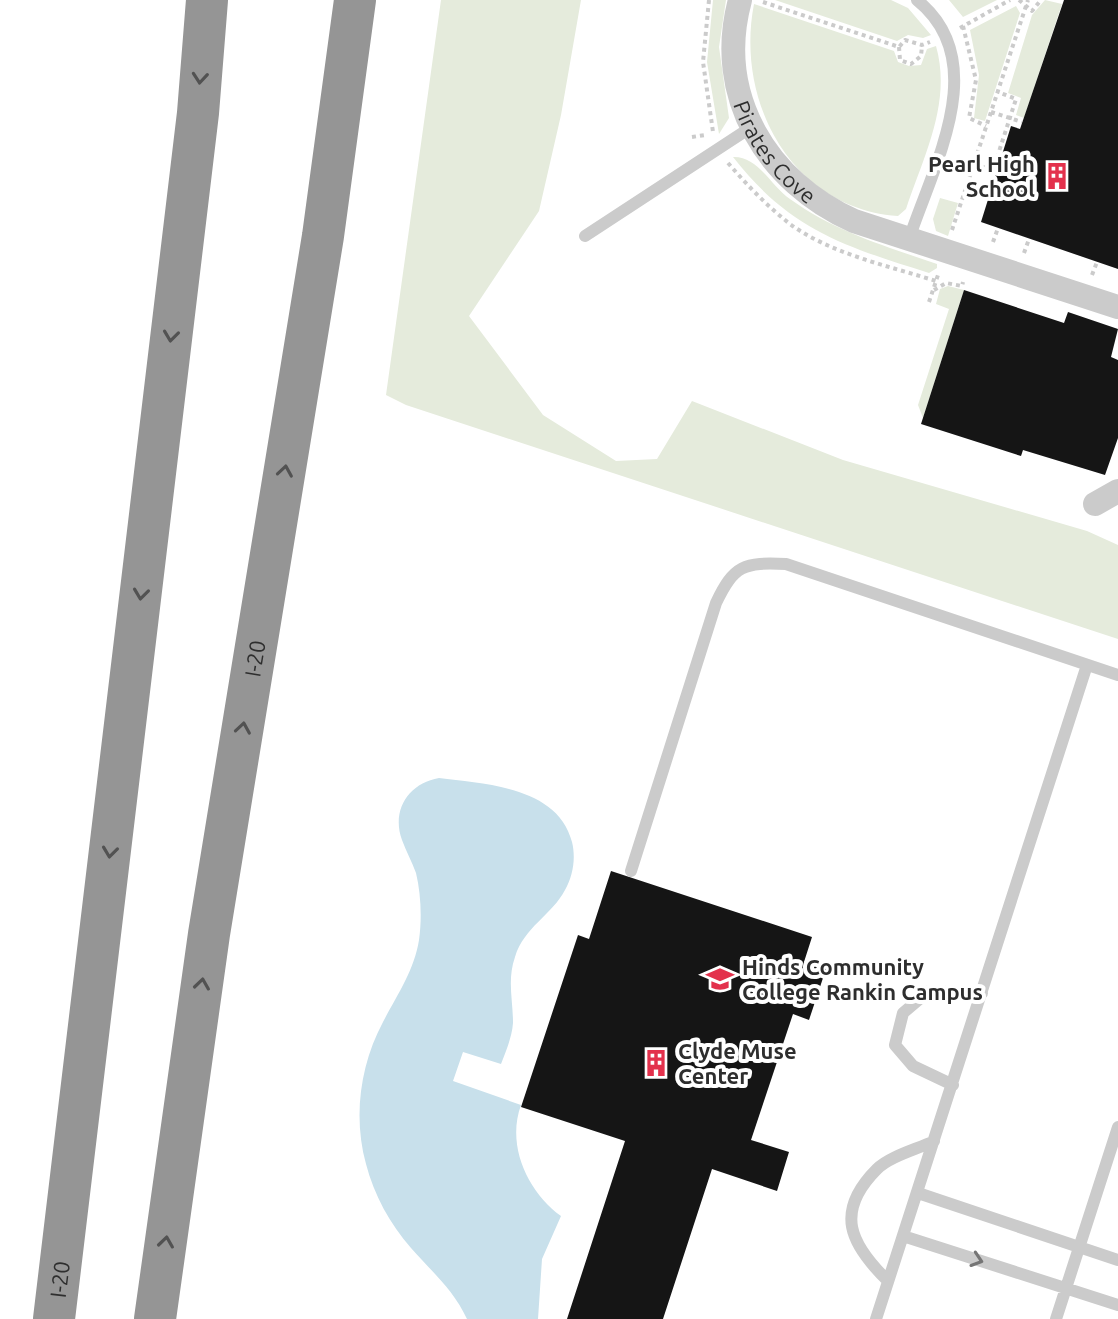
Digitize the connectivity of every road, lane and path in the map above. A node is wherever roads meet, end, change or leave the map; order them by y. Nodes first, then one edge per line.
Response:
1 (207, 0) edge
2 (355, 0) edge
3 (709, 0) edge
4 (740, 0) edge
5 (756, 0) edge
6 (917, 0) edge
7 (1010, 0) edge
8 (1019, 0) edge
9 (1028, 0) edge
10 (1041, 0) edge
11 (1025, 8) junction
12 (946, 35) junction
13 (922, 45) junction
14 (899, 47) junction
15 (998, 92) junction
16 (991, 112) junction
17 (1010, 118) junction
18 (1022, 122) dead end
19 (750, 128) junction
20 (692, 137) dead end
21 (974, 164) junction
22 (998, 228) dead end
23 (585, 236) dead end
24 (909, 239) junction
25 (1029, 239) dead end
26 (992, 244) dead end
27 (946, 251) junction
28 (1023, 255) dead end
29 (1097, 262) dead end
30 (966, 276) dead end
31 (1092, 277) dead end
32 (932, 292) junction
33 (929, 302) dead end
34 (1118, 307) edge
35 (1118, 491) edge
36 (1095, 504) dead end
37 (1087, 665) junction
38 (1118, 675) edge
39 (631, 871) dead end
40 (982, 993) junction
41 (953, 1085) junction
42 (1118, 1127) edge
43 (934, 1141) junction
44 (918, 1193) junction
45 (903, 1236) junction
46 (1079, 1247) junction
47 (1118, 1260) edge
48 (888, 1281) junction
49 (1066, 1288) junction
50 (1118, 1305) edge
51 (54, 1319) edge
52 (155, 1319) edge
53 (876, 1319) edge
54 (1056, 1319) edge

1 -> 51 highway, I-20
52 -> 2 highway, I-20
3 - 20 path
4 - 19 street, Pirates Cove
5 - 14 path
6 - 12 lane
7 - 12 path
8 - 11 path
9 - 11 path
10 - 11 path
11 - 15 path
12 - 13 path
12 - 24 lane
13 - 14 path
13 - 14 path
15 - 16 path
15 - 17 path
16 - 17 path
16 - 21 path
17 - 18 path
17 - 21 path
19 - 23 lane
19 - 24 street, Pirates Cove
21 - 27 path
22 - 26 path
24 - 27 street, Pirates Cove
25 - 28 path
27 - 32 path
27 - 34 street, Pirates Cove
29 - 31 path
30 - 32 path
32 - 33 path
35 - 36 street
37 - 38 lane
37 - 39 lane
37 - 40 lane
40 - 41 lane
40 - 41 lane
41 - 43 lane
42 - 46 lane
43 - 44 lane
43 - 48 lane
44 - 45 lane
44 - 46 lane
45 - 48 lane
45 -> 49 lane
46 - 47 lane
46 - 49 lane
48 - 53 lane
49 - 50 lane
49 - 54 lane

